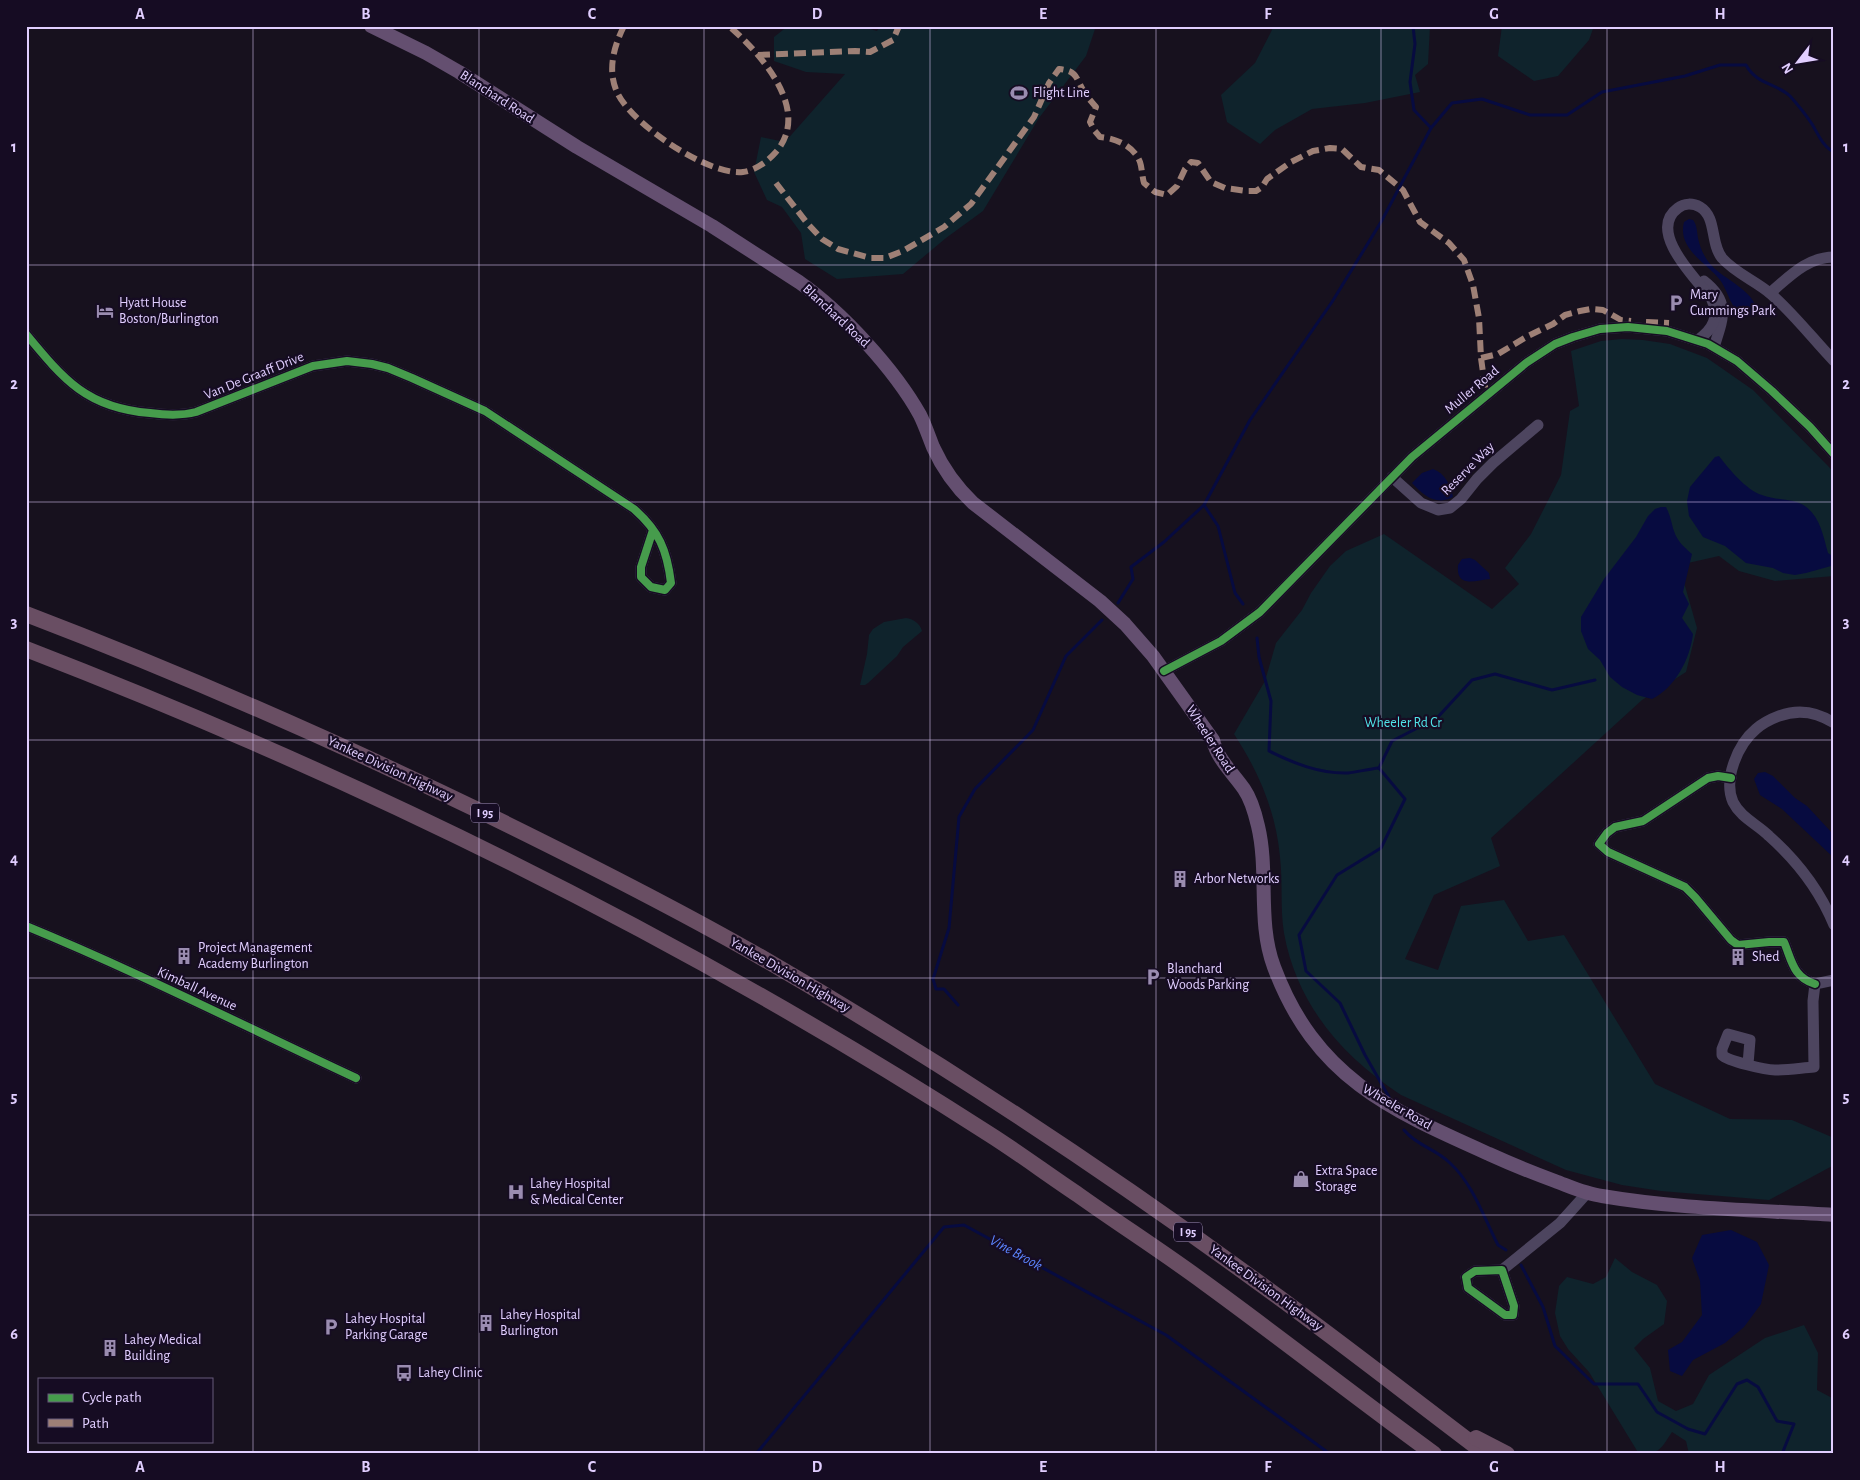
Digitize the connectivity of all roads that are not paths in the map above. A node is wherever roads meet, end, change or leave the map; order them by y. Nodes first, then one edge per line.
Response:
1 (371, 26) edge
2 (1834, 257) edge
3 (1690, 272) junction
4 (1770, 293) junction
5 (26, 334) edge
6 (1698, 340) junction
7 (1714, 347) junction
8 (1834, 361) edge
9 (1538, 425) dead end
10 (1834, 454) edge
11 (1392, 477) junction
12 (653, 530) junction
13 (26, 614) edge
14 (26, 648) edge
15 (1164, 671) junction
16 (1834, 723) edge
17 (1731, 778) junction
18 (1834, 925) edge
19 (26, 926) edge
20 (1834, 980) edge
21 (1815, 984) junction
22 (1748, 1064) dead end
23 (356, 1078) dead end
24 (1588, 1192) junction
25 (1834, 1215) edge
26 (1502, 1270) junction
27 (1445, 1423) junction
28 (1434, 1454) edge
29 (1486, 1454) edge
30 (1507, 1454) edge

1 - 15 main road, Blanchard Road
2 - 4 street
3 - 4 street
3 - 6 street
3 - 7 street
4 - 8 street
5 - 12 street, Van De Graaff Drive
6 - 7 street, Muller Road
6 - 11 street, Muller Road
7 - 10 street, Muller Road
9 - 11 street, Reserve Way
11 - 15 street, Muller Road
12 - 12 street, Van De Graaff Drive
13 - 27 highway, Yankee Division Highway / I 95
14 - 28 highway, I 95
15 - 24 main road, Wheeler Road
16 - 17 street
17 - 18 street
17 - 21 street
19 - 23 street, Kimball Avenue
20 - 21 street
21 - 22 street
24 - 25 main road, Wheeler Road
24 - 26 street
26 - 26 street
27 - 29 highway, Yankee Division Highway / I 95
27 - 30 highway

